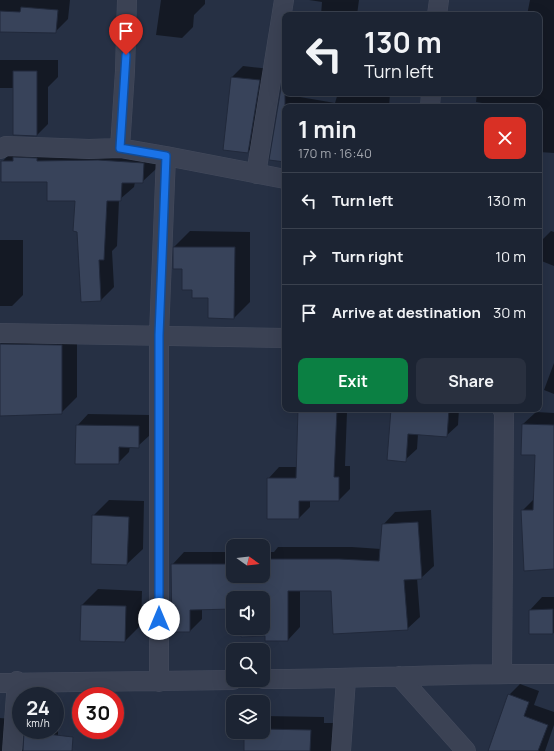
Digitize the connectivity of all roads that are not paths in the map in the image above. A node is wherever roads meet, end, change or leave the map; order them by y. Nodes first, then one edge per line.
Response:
1 (127, 0) edge
2 (284, 0) edge
3 (439, 0) edge
4 (282, 12) edge
5 (282, 12) edge
6 (437, 12) edge
7 (120, 148) junction
8 (0, 149) edge
9 (166, 156) junction
10 (256, 174) junction
11 (282, 178) edge
12 (0, 333) edge
13 (159, 335) junction
14 (282, 338) edge
15 (504, 412) edge
16 (502, 673) junction
17 (554, 674) edge
18 (399, 676) junction
19 (270, 679) edge
20 (346, 679) junction
21 (226, 680) edge
22 (8, 682) edge
23 (159, 682) junction
24 (12, 751) edge
25 (341, 751) edge
26 (466, 751) edge

1 - 7 street
2 - 4 street
3 - 6 street
5 - 10 street
7 - 8 street
7 - 9 street
9 - 10 street
9 - 13 street
10 - 11 street
12 - 13 street
13 - 14 street
13 - 23 street
15 - 16 street
16 - 17 street
16 - 18 street
18 - 20 street
18 - 26 street
19 - 20 street
20 - 25 street
21 - 23 street
22 - 23 street
22 - 24 street

